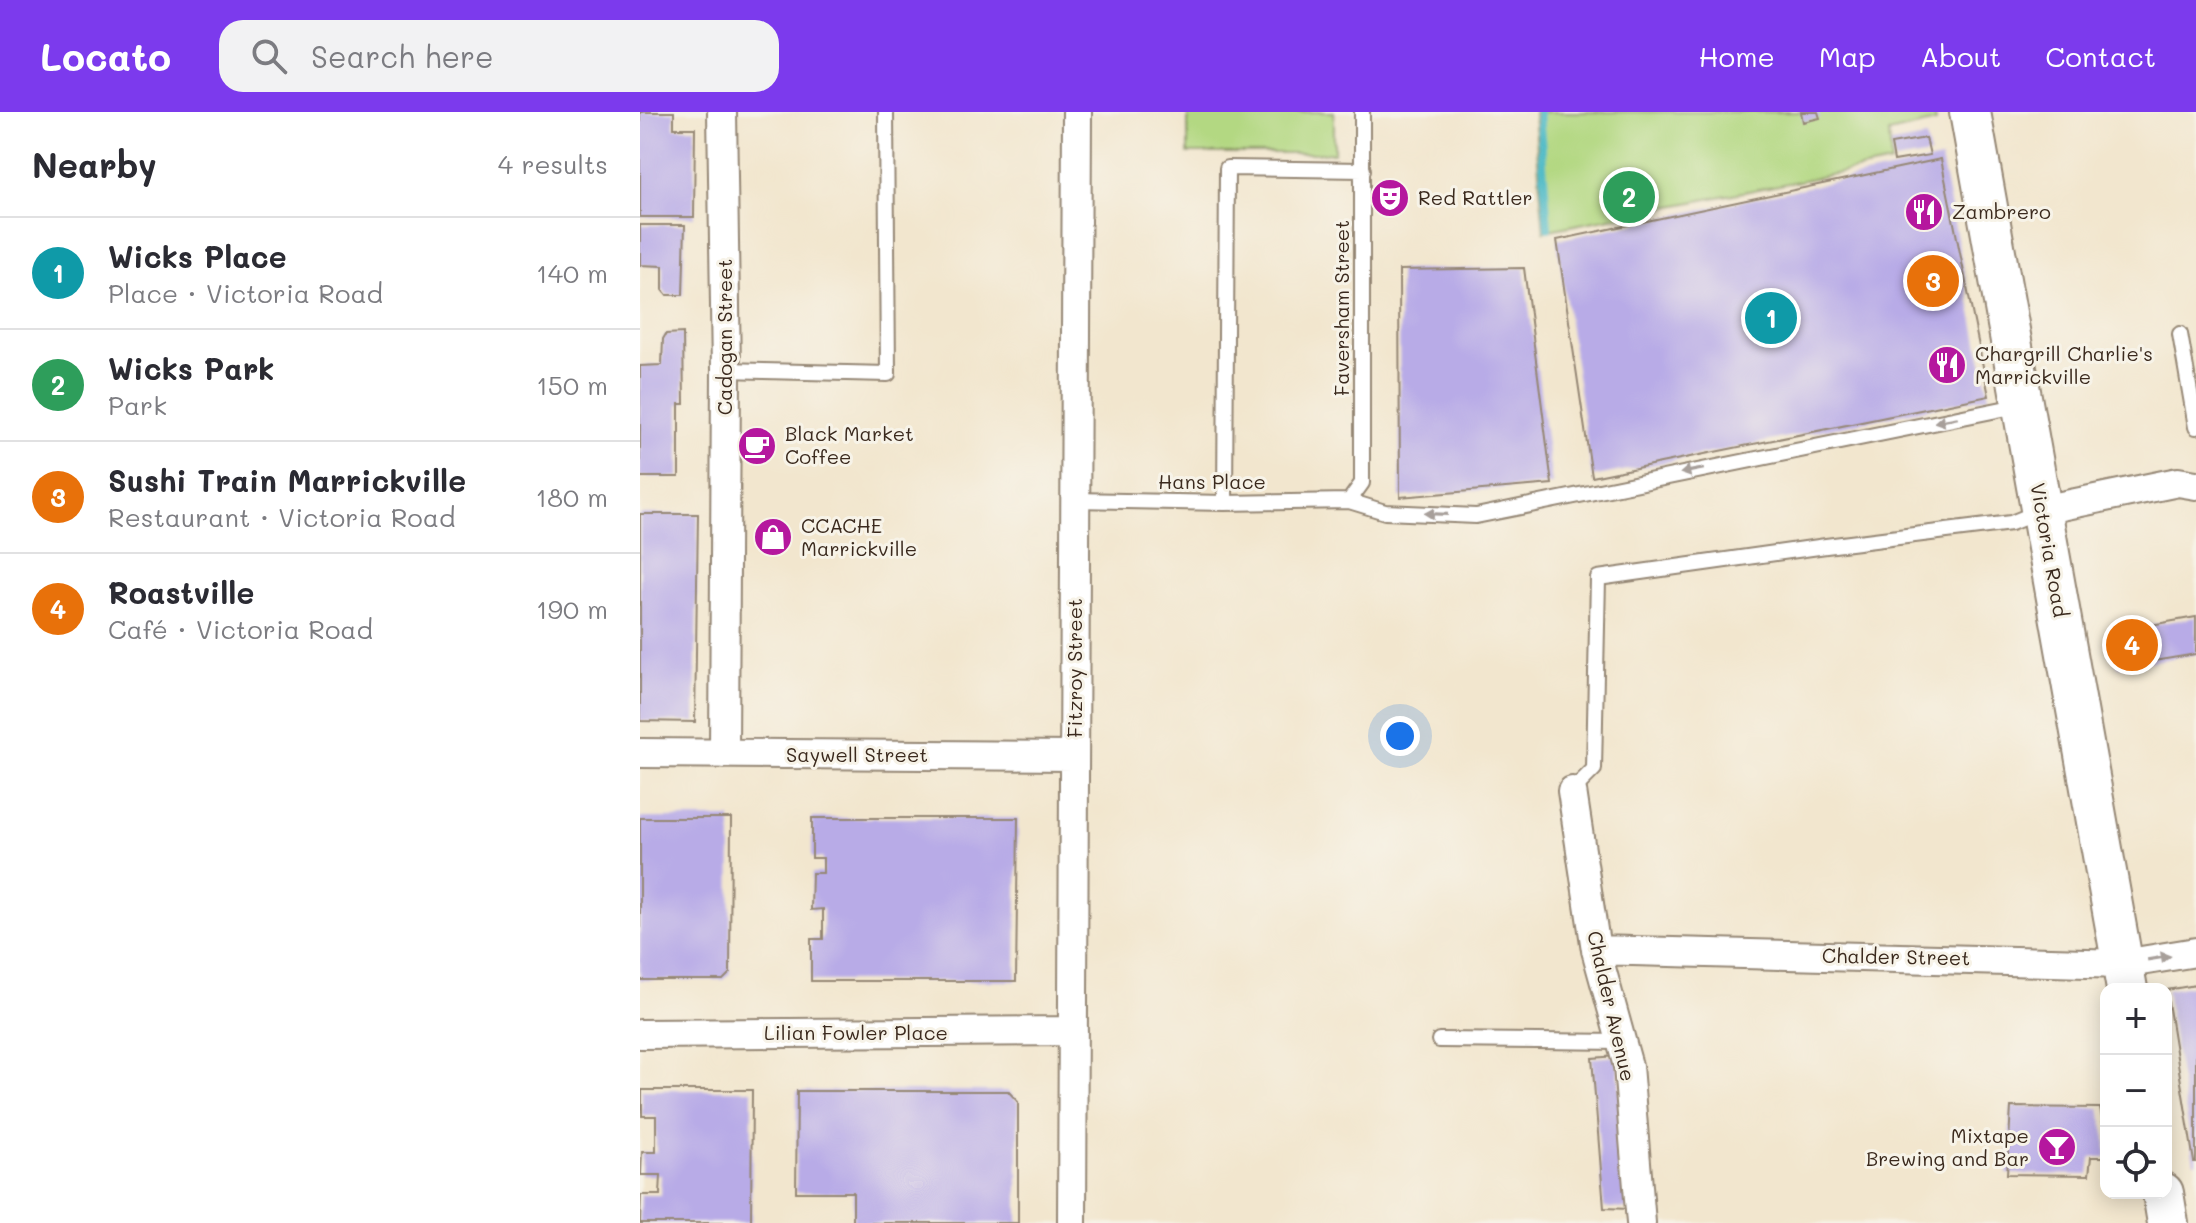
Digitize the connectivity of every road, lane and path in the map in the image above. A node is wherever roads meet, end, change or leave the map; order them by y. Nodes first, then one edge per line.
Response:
1 (722, 112) edge
2 (886, 112) edge
3 (1077, 112) edge
4 (1362, 112) edge
5 (1970, 112) edge
6 (1363, 170) junction
7 (2180, 334) dead end
8 (726, 370) junction
9 (2023, 405) junction
10 (2196, 427) edge
11 (2196, 485) edge
12 (1075, 500) junction
13 (1349, 501) junction
14 (1225, 503) junction
15 (2042, 510) junction
16 (640, 753) edge
17 (724, 754) junction
18 (1074, 756) junction
19 (1572, 791) joint
20 (1596, 950) junction
21 (2196, 952) edge
22 (2125, 976) edge
23 (1073, 1031) junction
24 (640, 1034) edge
25 (1439, 1040) dead end
26 (1622, 1042) junction
27 (2164, 1199) edge
28 (1072, 1223) edge
29 (1641, 1223) edge
30 (2168, 1223) edge

1 - 8 street, Cadogan Street
2 - 8 lane
3 - 12 street, Fitzroy Street
4 - 6 lane, Faversham Street
5 - 9 main road, Victoria Road
6 - 13 lane, Faversham Street
6 - 14 lane
7 - 10 lane
8 - 17 street, Cadogan Street
9 -> 13 lane, Hans Place
9 - 15 main road, Victoria Road
11 - 15 street
12 - 14 lane, Hans Place
12 - 18 street, Fitzroy Street
13 - 14 lane, Hans Place
15 - 19 lane
15 - 22 main road, Victoria Road
16 - 17 street, Saywell Street
17 - 18 street, Saywell Street
18 - 23 street, Fitzroy Street
19 - 20 street, Chalder Avenue
20 - 22 street, Chalder Street
20 - 26 street, Chalder Avenue
22 -> 21 street, Chalder Street
23 - 24 street, Lilian Fowler Place
23 - 28 street, Fitzroy Street
25 - 26 lane
26 - 29 street, Chalder Avenue
27 - 30 main road

